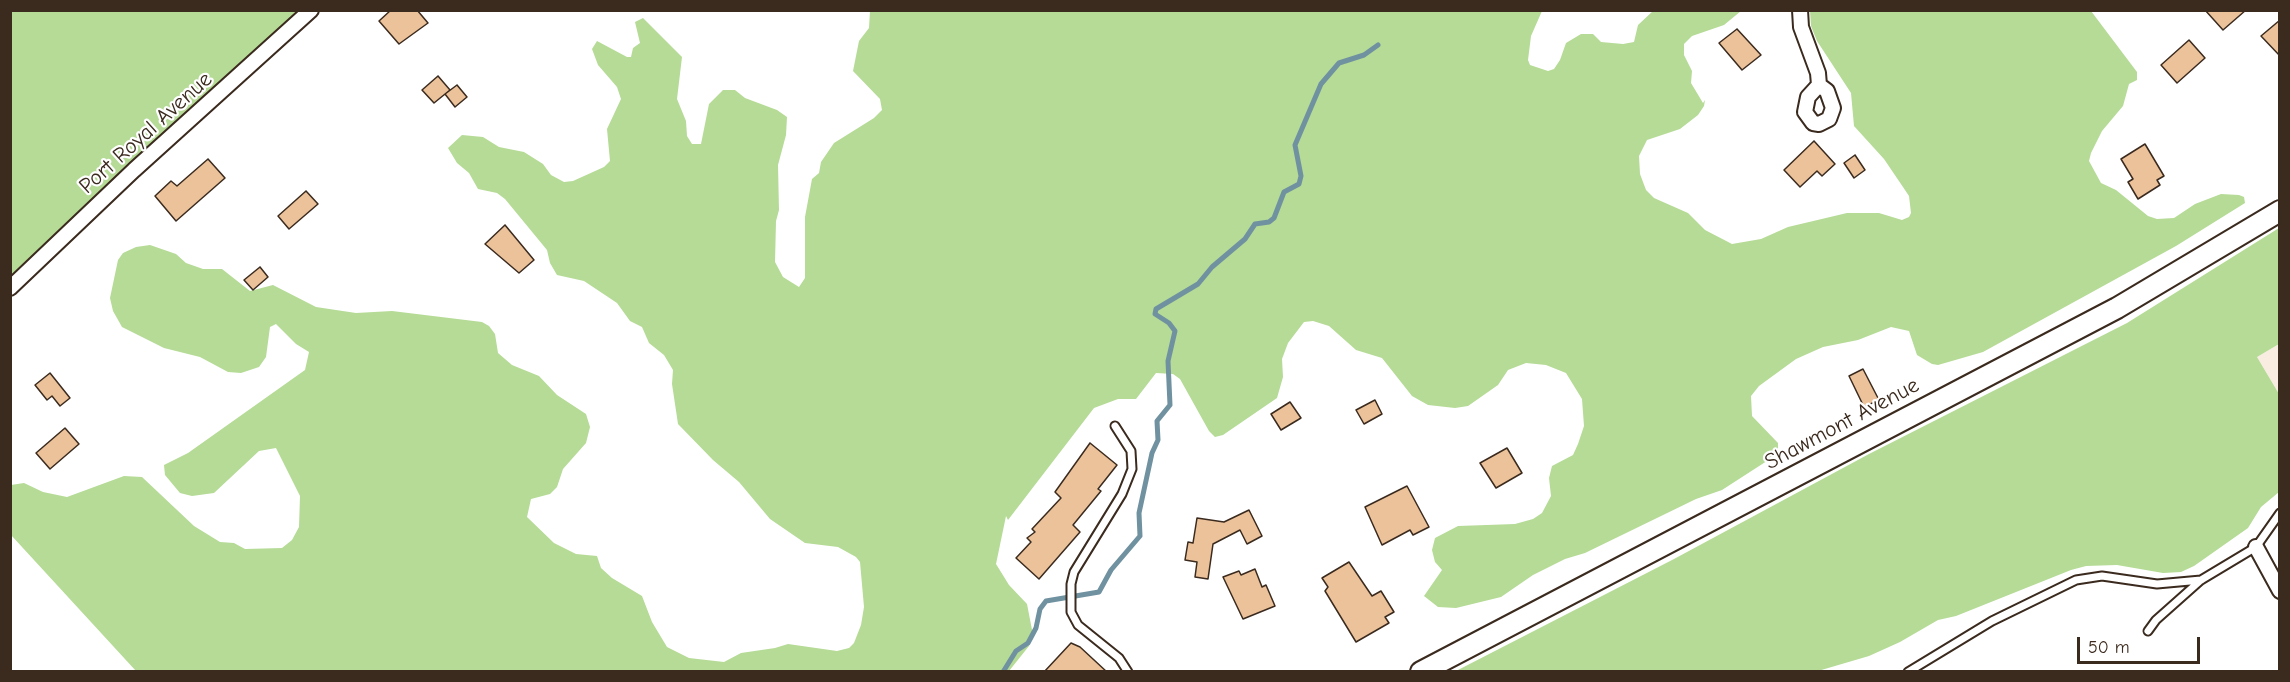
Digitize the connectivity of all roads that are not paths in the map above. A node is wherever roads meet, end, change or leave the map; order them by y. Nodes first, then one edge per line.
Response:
1 (311, 10) edge
2 (1800, 10) edge
3 (1819, 85) dead end
4 (2280, 211) edge
5 (10, 288) edge
6 (1115, 426) dead end
7 (2280, 513) edge
8 (2256, 547) junction
9 (2202, 580) junction
10 (2280, 591) edge
11 (2148, 631) dead end
12 (1128, 672) edge
13 (1421, 672) edge
14 (1908, 672) edge

1 - 5 street, Port Royal Avenue
2 - 3 street
4 - 13 main road, Shawmont Avenue
6 - 12 lane
7 - 8 lane
8 - 9 lane
8 - 10 street
9 - 11 lane
9 - 14 lane

